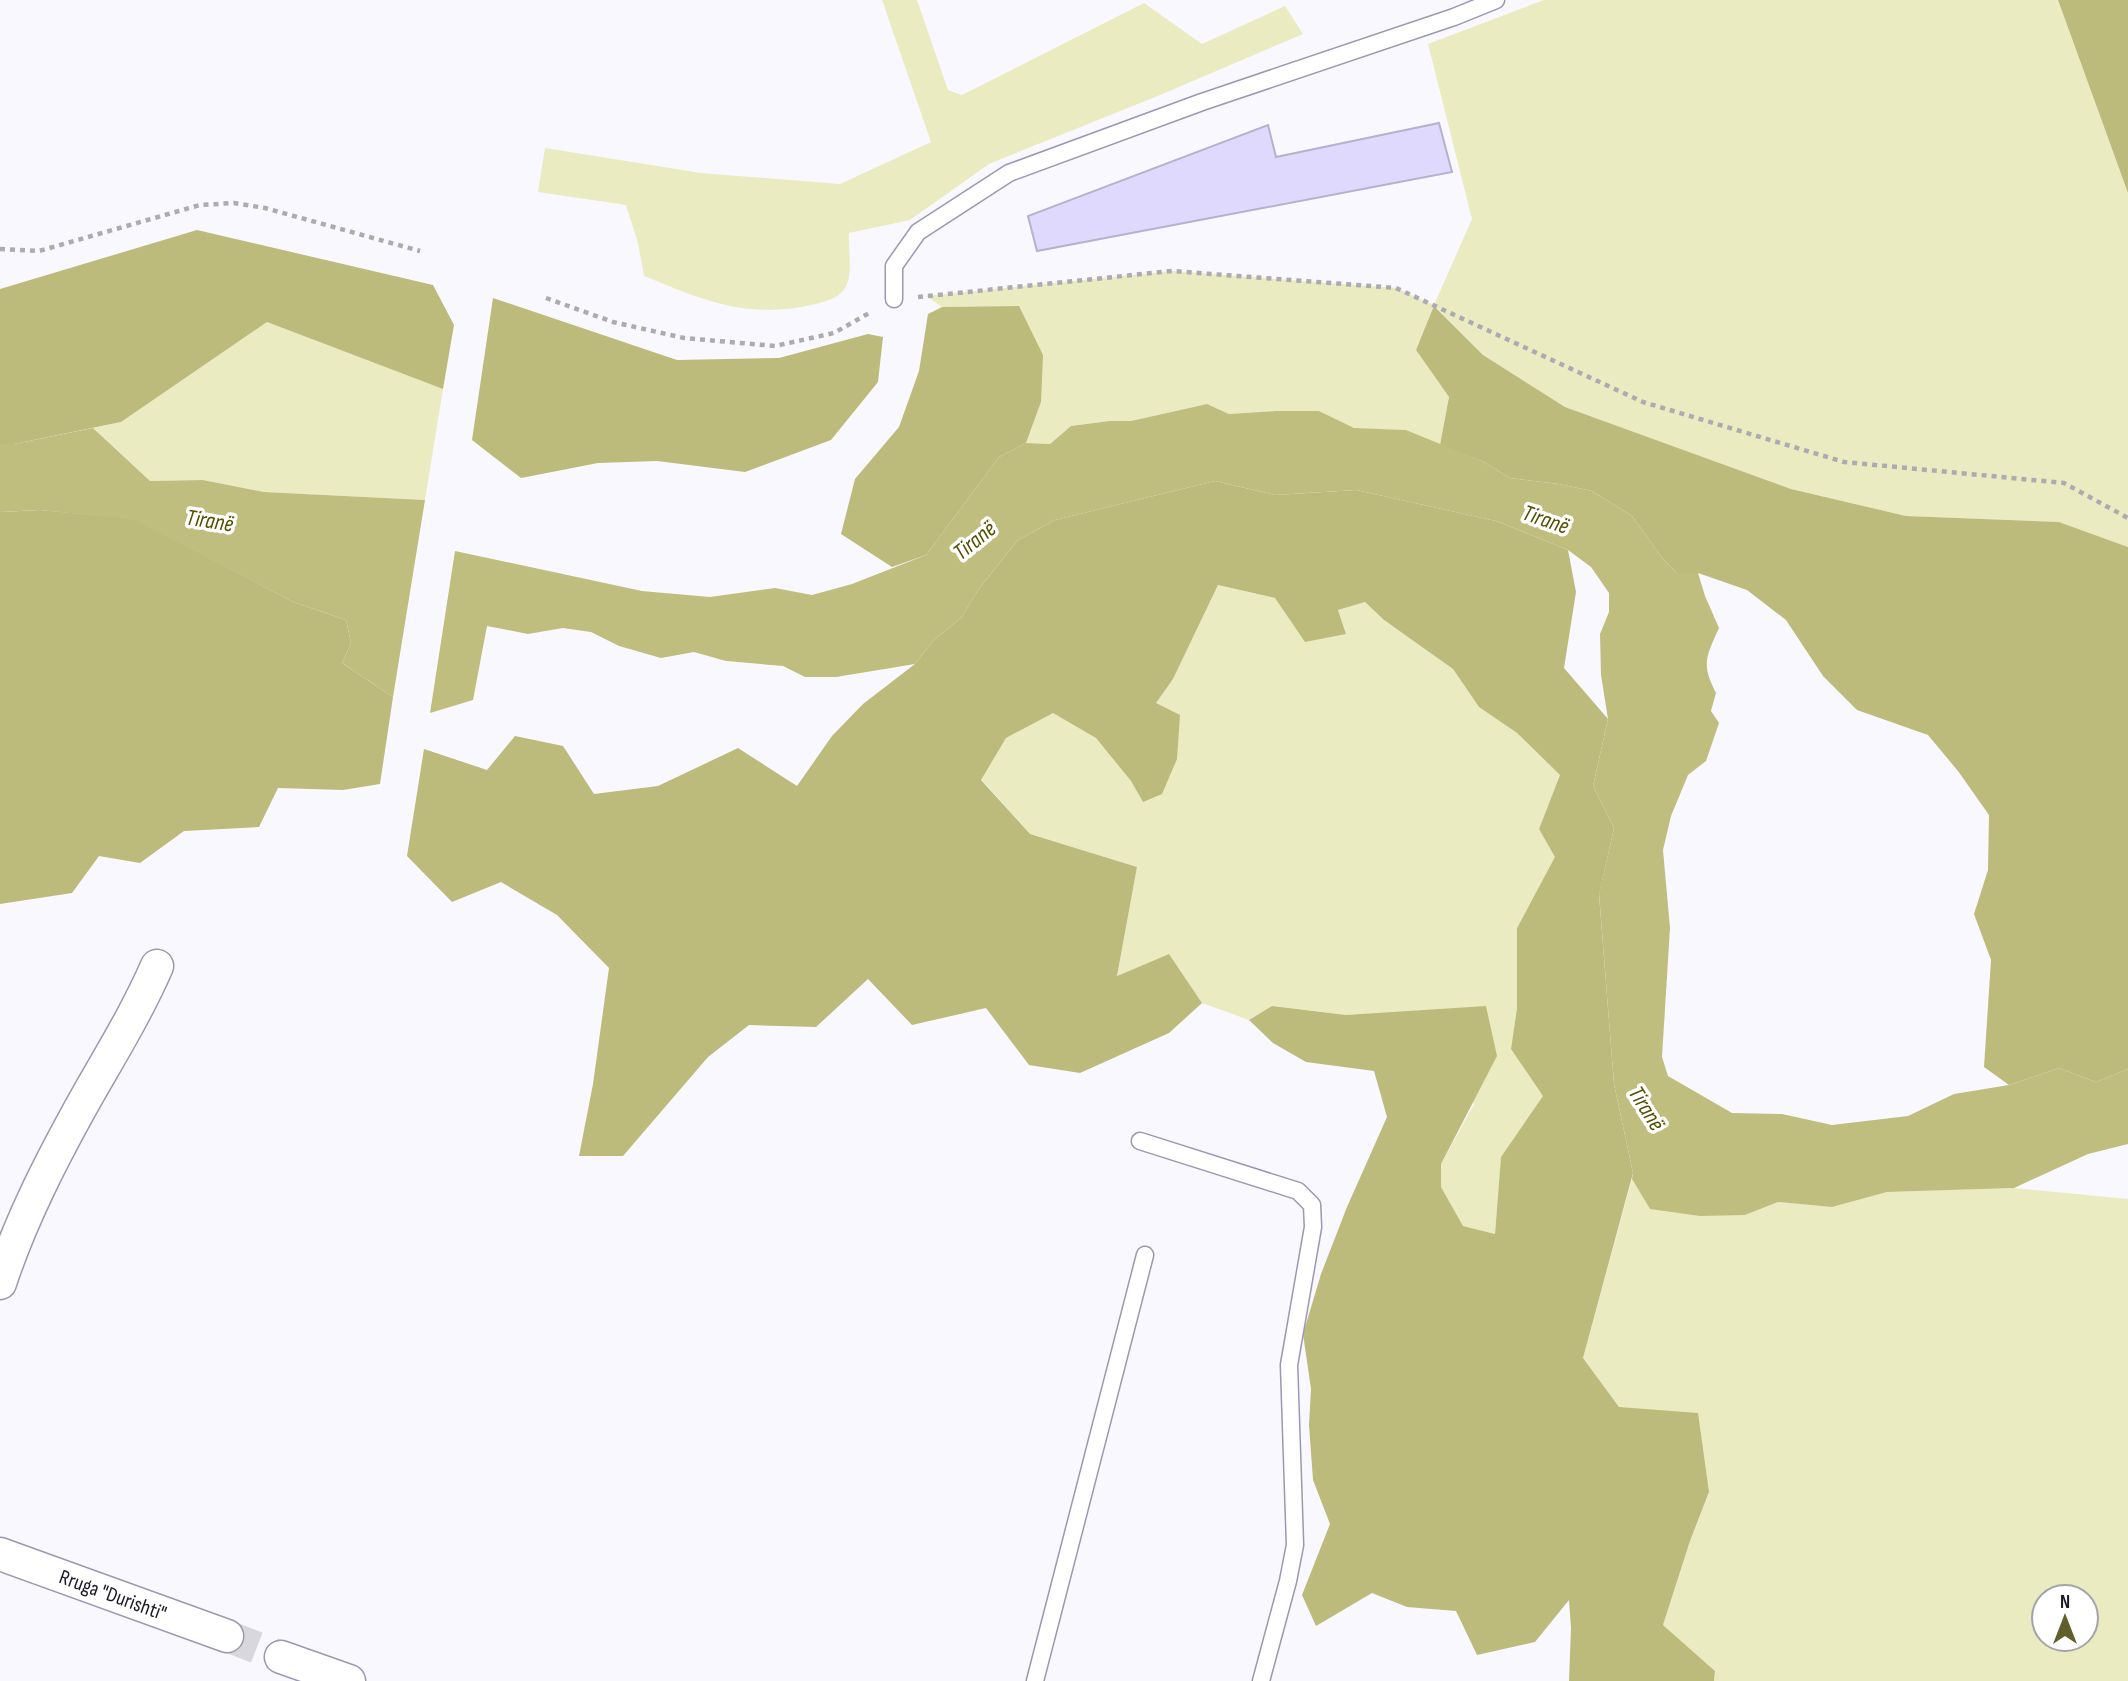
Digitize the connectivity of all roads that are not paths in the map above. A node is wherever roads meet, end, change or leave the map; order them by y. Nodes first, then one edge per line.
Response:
1 (1496, 0) edge
2 (894, 299) road end
3 (157, 966) dead end
4 (1140, 1141) dead end
5 (1145, 1255) dead end
6 (0, 1283) edge
7 (0, 1554) edge
8 (227, 1636) tunnel mouth
9 (281, 1657) tunnel mouth
10 (349, 1681) edge
11 (1035, 1681) edge
12 (1261, 1681) edge

1 - 2 lane
3 - 6 street
4 - 12 lane
5 - 11 lane
7 - 8 street, Rruga "Durishti"
9 - 10 street

